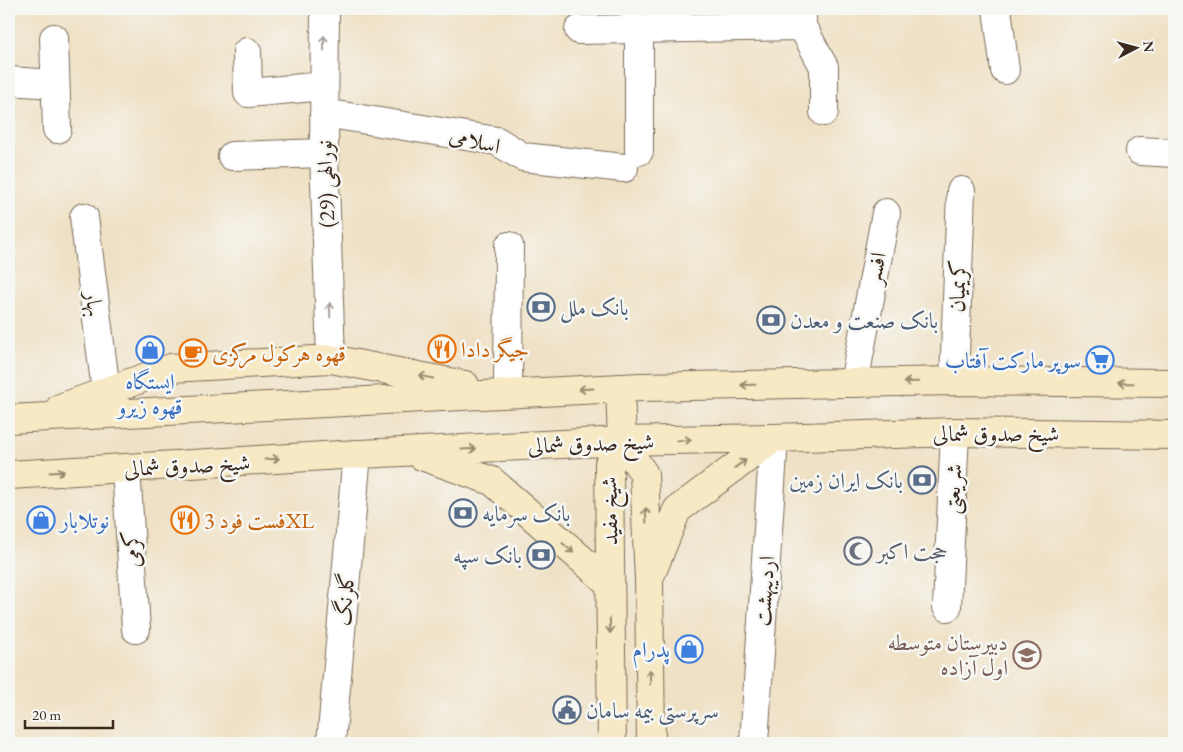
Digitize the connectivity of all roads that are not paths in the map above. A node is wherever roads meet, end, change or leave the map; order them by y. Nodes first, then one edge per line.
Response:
1 (325, 9) edge
2 (997, 9) edge
3 (802, 17) edge
4 (638, 29) junction
5 (579, 30) dead end
6 (54, 38) dead end
7 (247, 52) dead end
8 (1005, 70) dead end
9 (9, 81) edge
10 (54, 84) junction
11 (324, 99) junction
12 (824, 112) dead end
13 (57, 129) dead end
14 (1140, 151) dead end
15 (324, 152) junction
16 (1174, 153) edge
17 (232, 156) dead end
18 (961, 191) dead end
19 (886, 213) dead end
20 (84, 217) dead end
21 (509, 246) dead end
22 (331, 359) junction
23 (954, 381) junction
24 (854, 383) junction
25 (1174, 383) edge
26 (620, 388) junction
27 (106, 391) junction
28 (508, 393) junction
29 (20, 419) edge
30 (954, 432) junction
31 (1174, 435) edge
32 (774, 438) junction
33 (622, 441) junction
34 (409, 452) junction
35 (357, 454) junction
36 (126, 468) junction
37 (9, 475) edge
38 (649, 580) junction
39 (610, 584) junction
40 (947, 607) dead end
41 (136, 629) dead end
42 (331, 743) edge
43 (612, 743) edge
44 (652, 743) edge
45 (754, 743) edge

11 -> 1 street, نورالهی (29)
2 - 8 street
3 - 4 street
3 - 12 street
4 - 5 street
4 - 11 street, اسلامی
6 - 10 street
7 - 11 street, اسلامی
9 - 10 street
10 - 13 street
11 - 15 street, نورالهی (29)
14 - 16 street
15 - 17 street
22 -> 15 street, نورالهی (29)
18 - 23 street, کریمیان
19 - 24 street, افسر
20 - 27 street, بهار
21 - 28 street
22 - 27 main road
28 -> 22 main road
23 -> 24 main road
25 -> 23 main road
24 -> 26 main road
26 -> 28 main road
26 - 33 main road
27 - 29 main road
28 - 29 main road
30 - 31 main road, شیخ صدوق شمالی
30 - 32 main road, شیخ صدوق شمالی
30 - 40 street, شریعتی
33 -> 32 main road, شیخ صدوق شمالی
38 -> 32 main road
32 - 45 street, اردیبهشت
34 -> 33 main road, شیخ صدوق شمالی
38 -> 33 main road, شیخ مفید
33 - 39 main road, شیخ مفید
34 - 35 main road, شیخ صدوق شمالی
34 -> 39 main road
36 -> 35 main road, شیخ صدوق شمالی
35 - 42 street, گلرنگ
37 -> 36 main road, شیخ صدوق شمالی
36 - 41 street, کرمی
44 -> 38 main road, شیخ مفید
39 -> 43 main road, شیخ مفید

